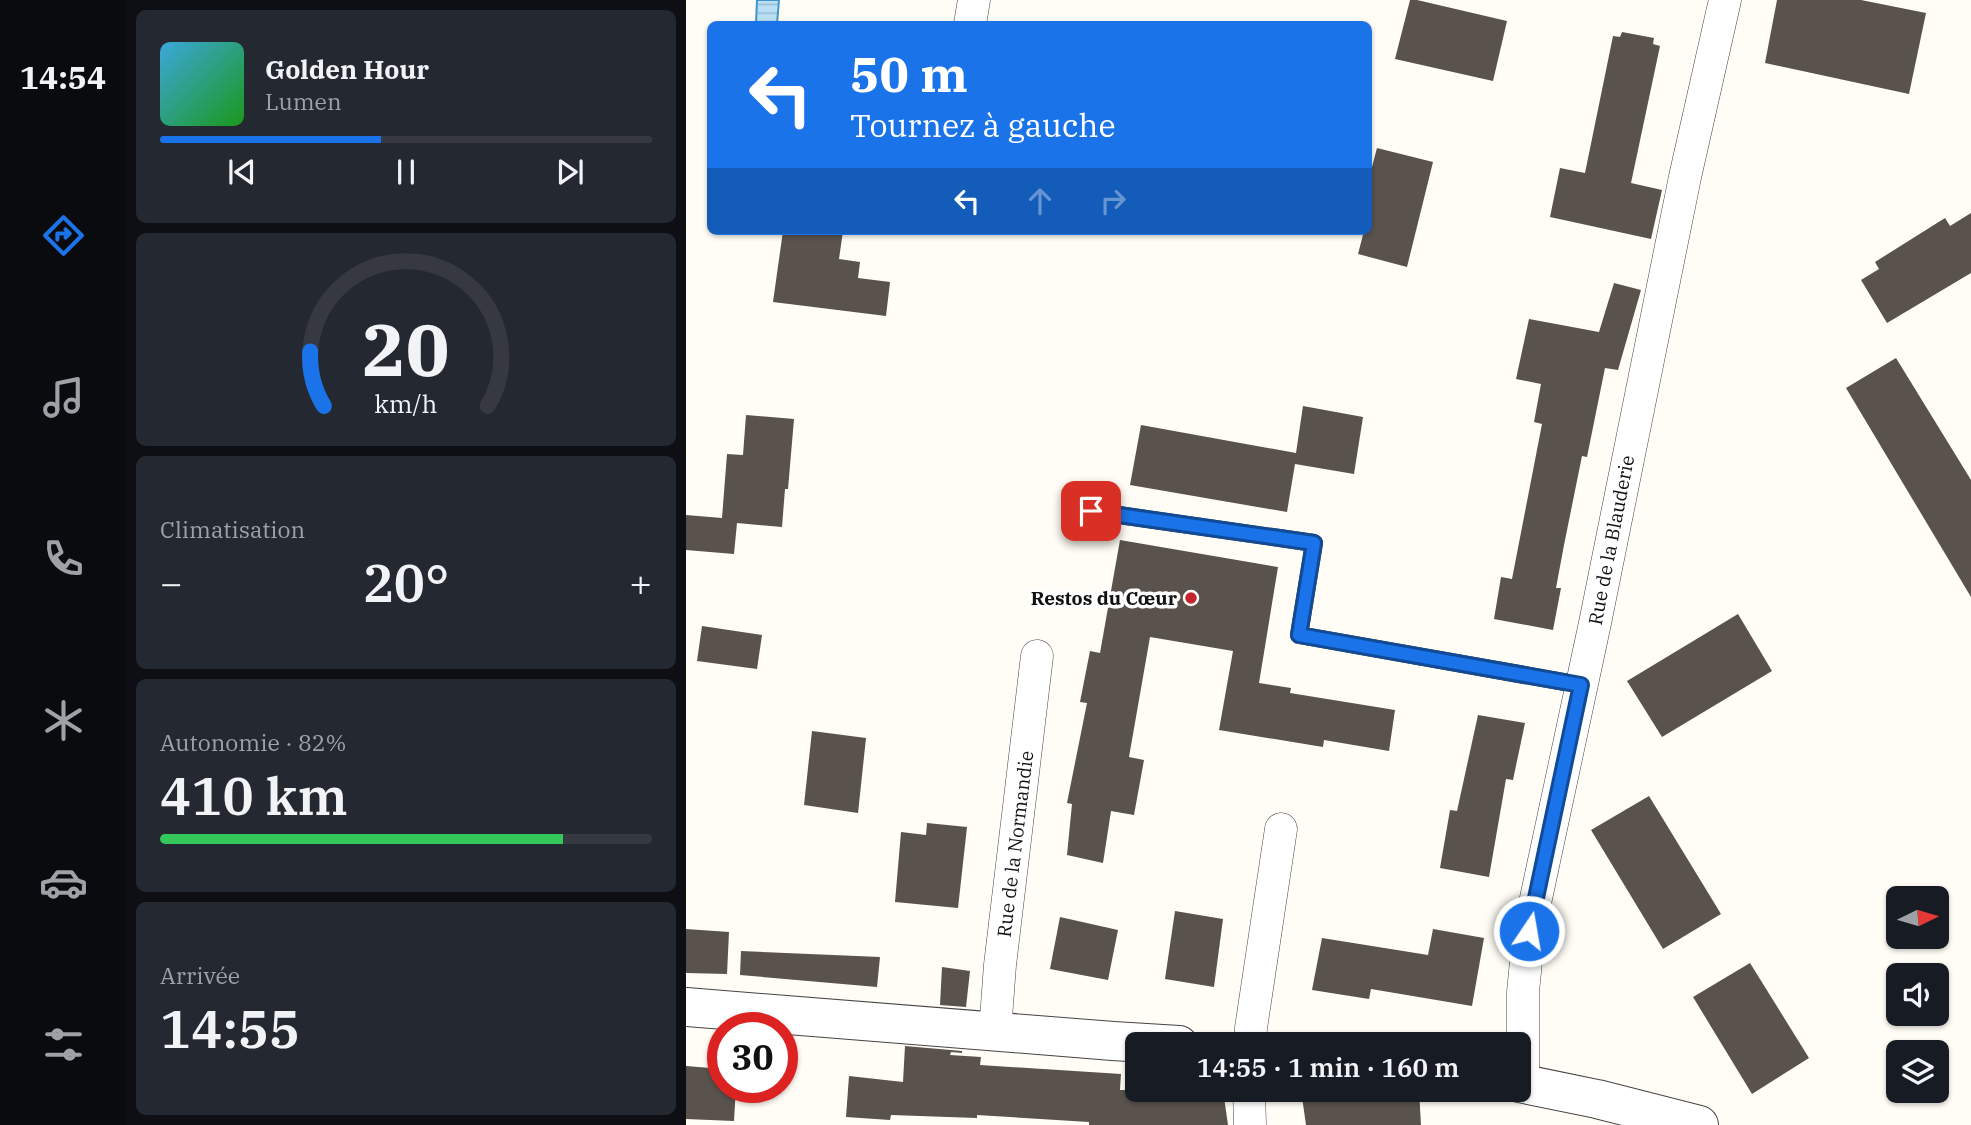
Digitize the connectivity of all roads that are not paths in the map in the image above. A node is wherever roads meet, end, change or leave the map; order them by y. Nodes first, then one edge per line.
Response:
1 (974, 0) edge
2 (1725, 0) edge
3 (970, 21) edge
4 (1091, 511) dead end
5 (1037, 656) dead end
6 (1581, 685) junction
7 (1281, 829) dead end
8 (686, 1007) edge
9 (995, 1032) junction
10 (1251, 1032) edge
11 (1522, 1032) edge
12 (1125, 1041) edge
13 (1531, 1085) edge
14 (1249, 1102) edge
15 (1652, 1120) edge
16 (1250, 1125) edge
17 (1699, 1125) edge

1 - 3 street
2 - 6 street, Rue de la Blauderie
4 - 6 lane
5 - 9 street, Rue de la Normandie
6 - 11 street, Rue de la Blauderie
7 - 10 street
8 - 9 street
9 - 12 street
13 - 15 street
14 - 16 street
15 - 17 street

